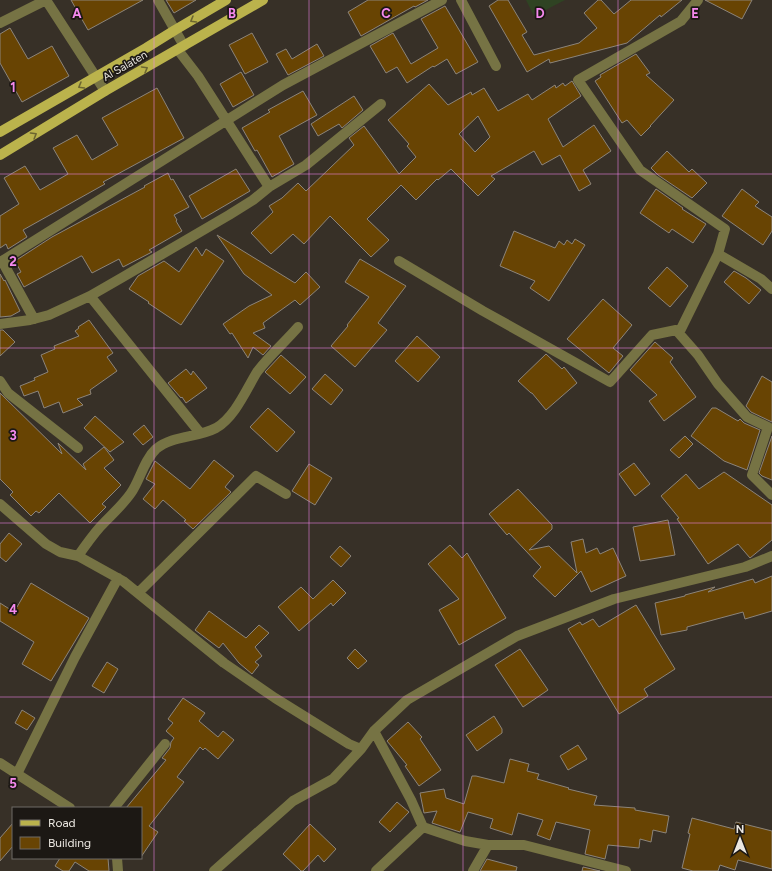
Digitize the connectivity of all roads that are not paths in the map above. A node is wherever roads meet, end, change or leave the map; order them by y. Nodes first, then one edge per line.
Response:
1 (46, 0) edge
2 (158, 0) edge
3 (226, 0) edge
4 (263, 0) edge
5 (442, 0) edge
6 (461, 0) edge
7 (698, 0) edge
8 (0, 23) edge
9 (175, 30) junction
10 (181, 48) junction
11 (496, 66) dead end
12 (96, 77) junction
13 (105, 92) junction
14 (381, 104) dead end
15 (227, 120) junction
16 (0, 132) edge
17 (0, 155) edge
18 (269, 187) junction
19 (718, 254) junction
20 (398, 261) dead end
21 (772, 289) edge
22 (90, 296) junction
23 (34, 319) junction
24 (0, 324) edge
25 (298, 327) dead end
26 (678, 333) junction
27 (0, 381) edge
28 (200, 433) junction
29 (78, 448) dead end
30 (286, 494) dead end
31 (772, 495) edge
32 (0, 504) edge
33 (78, 556) junction
34 (772, 556) edge
35 (118, 578) junction
36 (138, 593) junction
37 (374, 731) junction
38 (165, 744) dead end
39 (361, 749) junction
40 (0, 763) edge
41 (17, 774) junction
42 (68, 807) edge
43 (115, 807) edge
44 (423, 827) junction
45 (488, 845) junction
46 (117, 859) edge
47 (613, 869) edge
48 (118, 871) edge
49 (214, 871) edge
50 (376, 871) edge
51 (472, 871) edge
52 (626, 871) edge

1 - 8 street
1 - 12 street
2 - 9 street
3 -> 9 main road, Al Salaten
4 - 10 main road, Al Salaten
5 - 15 street
6 - 11 street
7 - 19 street
9 - 10 street
9 - 12 main road, Al Salaten
13 -> 10 main road, Al Salaten
10 - 15 street
12 - 13 street
12 -> 16 main road, Al Salaten
17 -> 13 main road, Al Salaten
14 - 18 street
15 - 18 street
15 - 23 street
18 - 22 street
19 - 21 street
19 - 26 street
20 - 26 street
22 - 23 street
22 - 28 street
23 - 24 street
25 - 28 street
26 - 31 street
27 - 29 street
28 - 33 street
30 - 36 street
32 - 33 street
33 - 35 street
34 - 37 street
35 - 36 street
35 - 41 street
36 - 39 street
37 - 39 street
37 - 44 street
38 - 43 street
39 - 49 street
40 - 41 street
41 - 42 street
44 - 45 street
44 - 50 street
45 - 47 street
45 - 51 street
46 - 48 street
47 - 52 street

